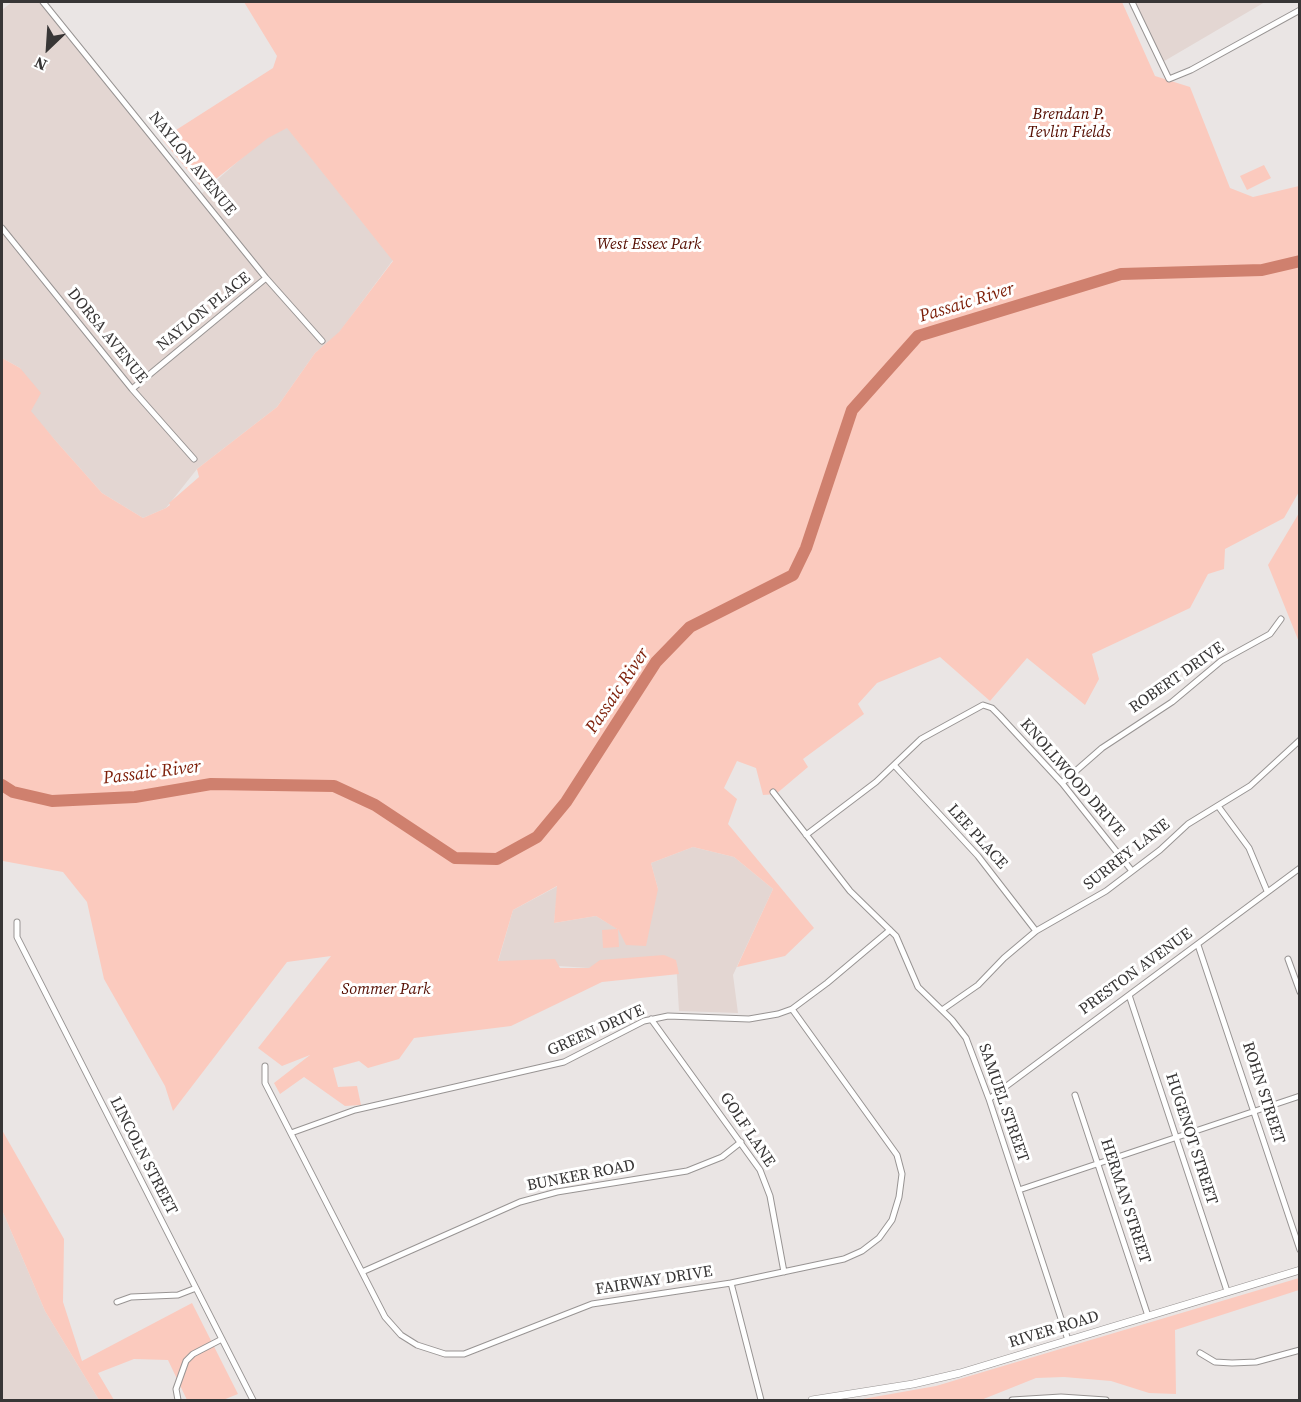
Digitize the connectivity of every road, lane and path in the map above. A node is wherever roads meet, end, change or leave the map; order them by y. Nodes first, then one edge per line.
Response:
1 (44, 2) edge
2 (1132, 2) edge
3 (1299, 10) edge
4 (2, 228) edge
5 (266, 278) junction
6 (322, 341) dead end
7 (132, 389) junction
8 (194, 459) dead end
9 (1281, 619) dead end
10 (1299, 740) edge
11 (894, 765) junction
12 (1062, 783) junction
13 (773, 792) dead end
14 (1218, 806) junction
15 (806, 835) junction
16 (1299, 868) edge
17 (1132, 872) junction
18 (1268, 891) junction
19 (17, 922) dead end
20 (890, 930) junction
21 (1036, 931) junction
22 (1198, 945) junction
23 (1288, 959) dead end
24 (1299, 992) edge
25 (1130, 995) junction
26 (792, 1009) junction
27 (942, 1010) junction
28 (651, 1019) junction
29 (265, 1066) dead end
30 (1075, 1095) dead end
31 (1299, 1096) edge
32 (989, 1099) junction
33 (1255, 1111) junction
34 (291, 1133) junction
35 (1176, 1137) junction
36 (741, 1142) junction
37 (1099, 1163) junction
38 (1019, 1190) junction
39 (1299, 1250) edge
40 (1299, 1270) edge
41 (362, 1272) junction
42 (784, 1272) junction
43 (731, 1283) junction
44 (196, 1288) junction
45 (1227, 1291) junction
46 (117, 1302) dead end
47 (1148, 1316) junction
48 (222, 1339) junction
49 (1068, 1340) junction
50 (1299, 1350) edge
51 (1200, 1353) dead end
52 (178, 1401) edge
53 (253, 1401) edge
54 (761, 1401) edge
55 (812, 1401) edge
56 (1012, 1401) edge
57 (1106, 1401) edge

1 - 5 street, NAYLON AVENUE
2 - 3 street
4 - 7 street, DORSA AVENUE
5 - 6 street, NAYLON AVENUE
5 - 7 street, NAYLON PLACE
7 - 8 street, DORSA AVENUE
9 - 12 street, ROBERT DRIVE
10 - 14 street, SURREY LANE
11 - 12 street, KNOLLWOOD DRIVE
11 - 15 street
11 - 21 street, LEE PLACE
12 - 17 street, KNOLLWOOD DRIVE
13 - 15 street, SAMUEL STREET
14 - 17 street, SURREY LANE
14 - 18 street
15 - 20 street, SAMUEL STREET
16 - 18 street, PRESTON AVENUE
17 - 21 street, SURREY LANE
18 - 22 street, PRESTON AVENUE
19 - 44 street, LINCOLN STREET
20 - 26 street, GREEN DRIVE
20 - 27 street, SAMUEL STREET
21 - 27 street, SURREY LANE
22 - 25 street, PRESTON AVENUE
22 - 33 street, ROHN STREET
23 - 24 street
25 - 32 street, PRESTON AVENUE
25 - 35 street, HUGENOT STREET
26 - 28 street, GREEN DRIVE
26 - 42 street, FAIRWAY DRIVE
27 - 32 street, SAMUEL STREET
28 - 34 street, GREEN DRIVE
28 - 36 street, GOLF LANE
29 - 34 street, FAIRWAY DRIVE
30 - 37 street, HERMAN STREET
31 - 33 street
32 - 38 street, SAMUEL STREET
33 - 35 street
33 - 39 street, ROHN STREET
34 - 41 street, FAIRWAY DRIVE
35 - 37 street
35 - 45 street, HUGENOT STREET
36 - 41 street, BUNKER ROAD
36 - 42 street, GOLF LANE
37 - 38 street
37 - 47 street, HERMAN STREET
38 - 49 street, SAMUEL STREET
40 - 45 street, RIVER ROAD
41 - 43 street, FAIRWAY DRIVE
42 - 43 street, FAIRWAY DRIVE
43 - 54 street
44 - 46 street
44 - 48 street, LINCOLN STREET
45 - 47 street, RIVER ROAD
47 - 49 street, RIVER ROAD
48 - 52 street
48 - 53 street, LINCOLN STREET
49 - 55 street, RIVER ROAD
50 - 51 street
56 - 57 street

